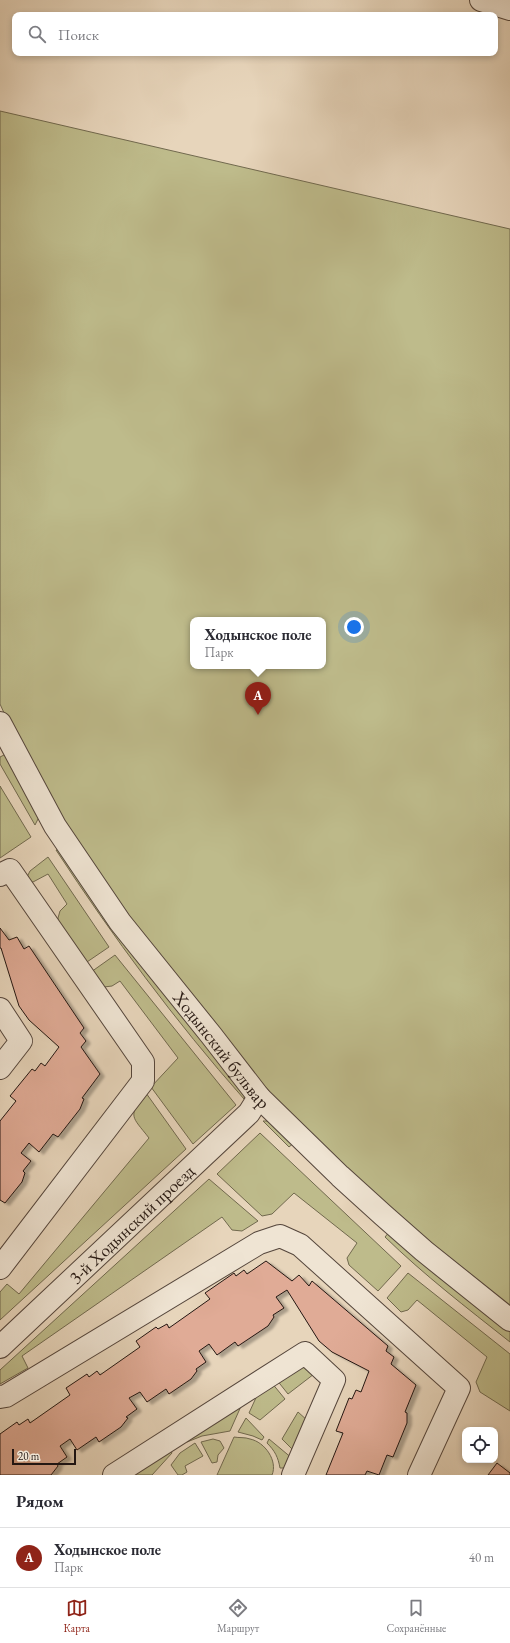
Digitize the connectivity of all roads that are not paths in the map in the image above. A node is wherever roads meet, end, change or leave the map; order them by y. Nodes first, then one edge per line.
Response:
1 (481, 0) edge
2 (510, 9) edge
3 (0, 723) edge
4 (0, 875) edge
5 (0, 1009) edge
6 (0, 1068) edge
7 (259, 1097) junction
8 (0, 1268) edge
9 (510, 1320) edge
10 (0, 1347) edge
11 (0, 1397) edge
12 (114, 1475) edge
13 (293, 1475) edge
14 (420, 1475) edge

1 - 2 street
3 - 7 street, Ходынский бульвар
4 - 8 street
5 - 6 street
7 - 9 street, Ходынский бульвар
7 - 10 street, 3-й Ходынский проезд
11 - 14 street
12 - 13 street

